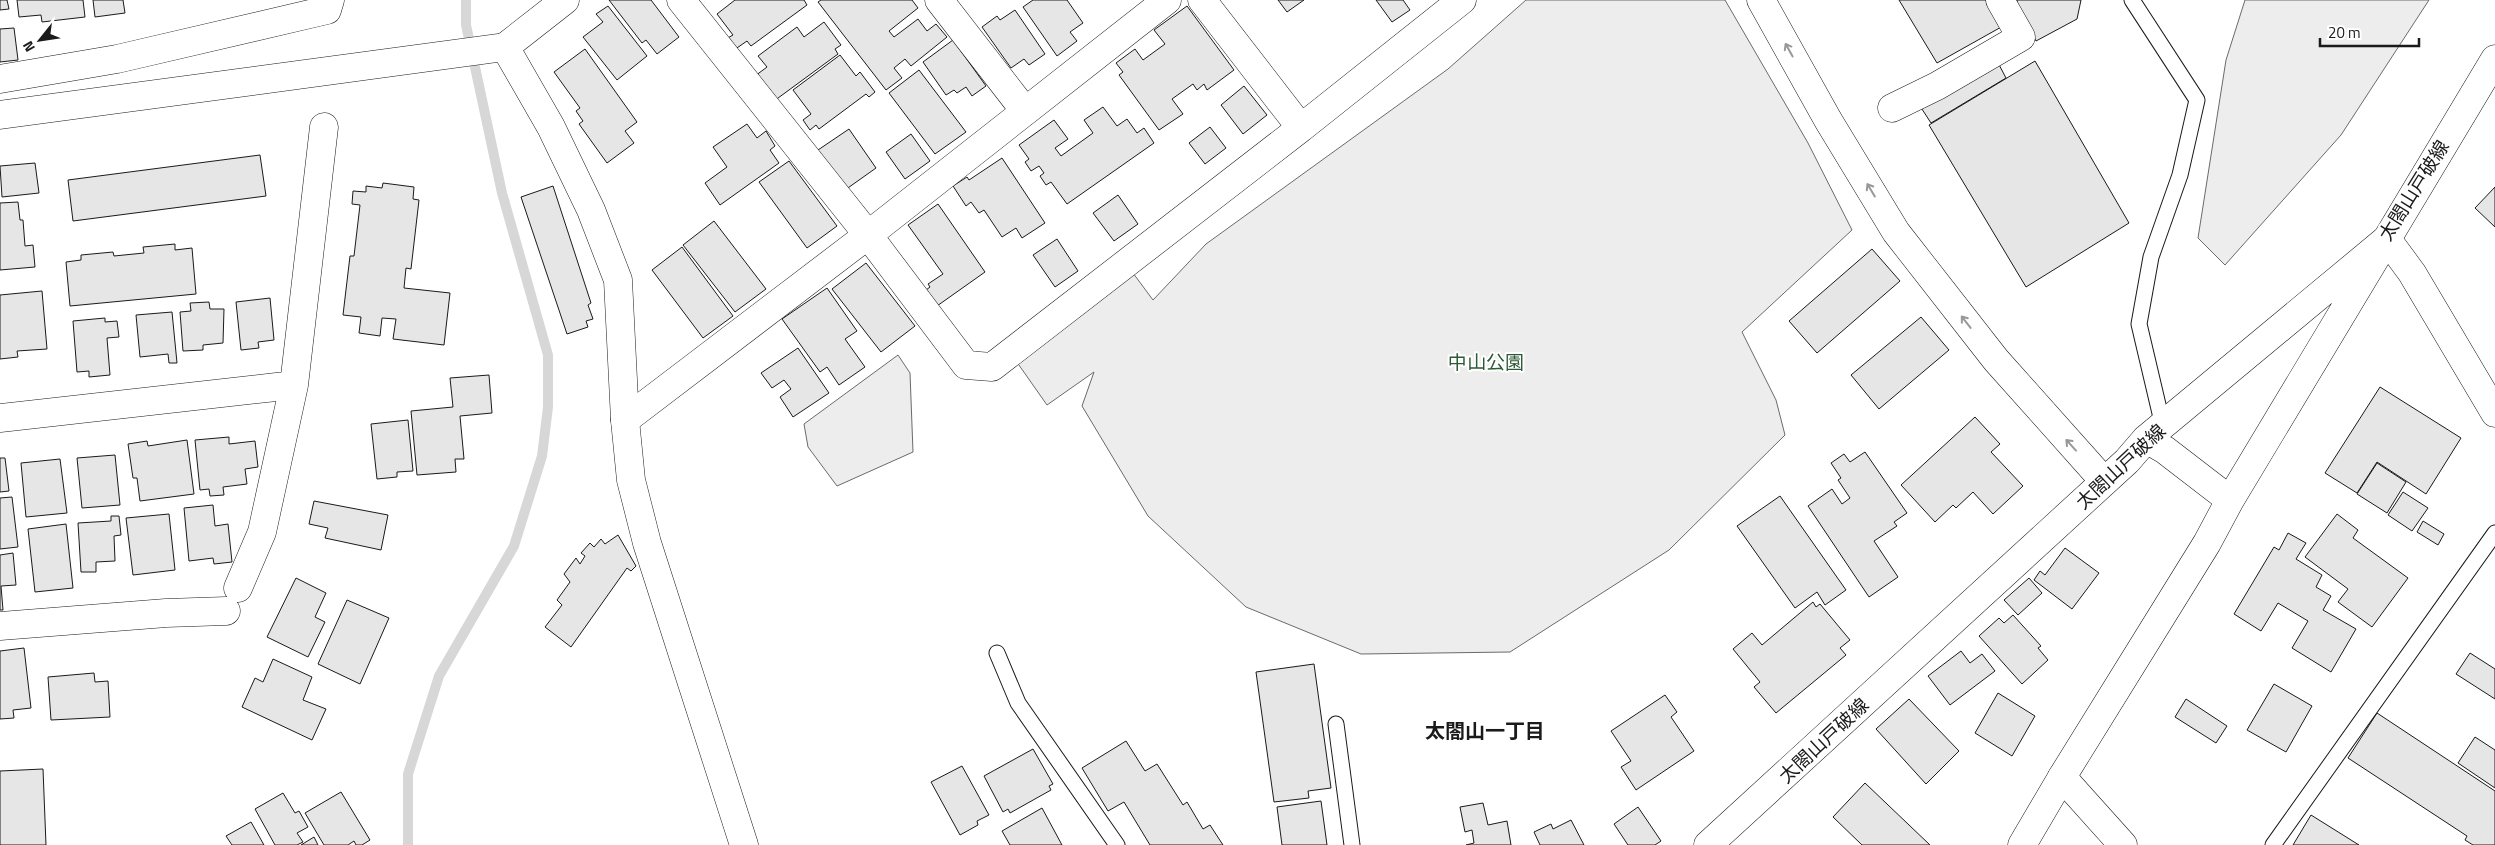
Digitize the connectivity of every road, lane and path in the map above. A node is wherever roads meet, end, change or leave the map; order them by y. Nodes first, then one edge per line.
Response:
1 (330, 0) edge
2 (565, 0) edge
3 (681, 0) edge
4 (939, 0) edge
5 (1167, 0) edge
6 (1202, 0) edge
7 (1462, 0) edge
8 (1761, 0) edge
9 (2000, 0) edge
10 (2132, 0) edge
11 (482, 50) junction
12 (2495, 58) edge
13 (0, 79) edge
14 (1892, 108) dead end
15 (1025, 111) junction
16 (0, 115) edge
17 (324, 127) dead end
18 (1301, 128) junction
19 (868, 234) junction
20 (2387, 239) junction
21 (294, 385) junction
22 (2495, 413) edge
23 (0, 418) edge
24 (625, 420) junction
25 (2154, 432) junction
26 (2104, 481) junction
27 (2230, 500) junction
28 (2495, 533) edge
29 (0, 626) edge
30 (997, 653) dead end
31 (1336, 724) dead end
32 (2062, 777) junction
33 (744, 845) edge
34 (1117, 845) edge
35 (1352, 845) edge
36 (1708, 845) edge
37 (2022, 845) edge
38 (2123, 845) edge
39 (2273, 845) edge

1 - 13 street
2 - 11 street
3 - 19 street
4 - 15 street
5 - 15 street
6 - 18 street
7 - 18 street
26 -> 8 street
9 - 14 street
10 - 25 lane
11 - 16 street
11 - 24 street
12 - 20 street, 太閤山戸破線
15 - 19 street
17 - 21 street
18 - 19 street
19 - 24 street
20 - 22 street
20 - 25 street, 太閤山戸破線
20 - 27 street
21 - 23 street
21 - 29 street
24 - 33 street
25 - 26 street, 太閤山戸破線
25 - 27 street
26 - 36 street, 太閤山戸破線
27 - 32 street
28 - 39 lane
30 - 34 lane
31 - 35 lane
32 - 37 street
32 - 38 street

